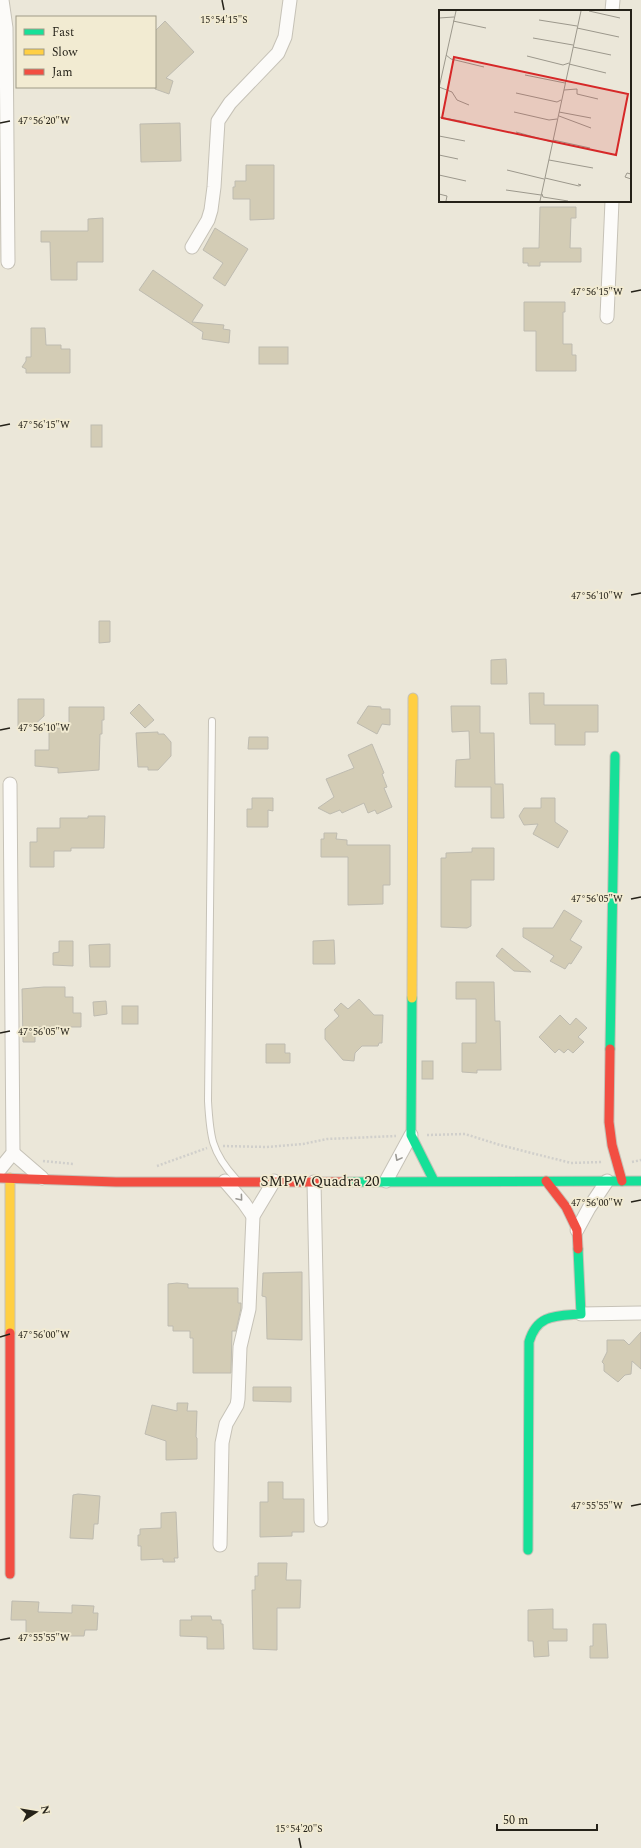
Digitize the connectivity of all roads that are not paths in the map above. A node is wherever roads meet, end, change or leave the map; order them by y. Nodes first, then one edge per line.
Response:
1 (2, 0) edge
2 (290, 0) edge
3 (613, 0) edge
4 (612, 10) edge
5 (612, 202) edge
6 (192, 247) dead end
7 (8, 262) dead end
8 (607, 317) dead end
9 (413, 698) dead end
10 (212, 721) dead end
11 (615, 756) dead end
12 (10, 784) dead end
13 (411, 1135) junction
14 (13, 1153) junction
15 (0, 1169) edge
16 (0, 1178) edge
17 (10, 1178) junction
18 (42, 1178) junction
19 (225, 1181) junction
20 (238, 1181) junction
21 (274, 1181) junction
22 (386, 1181) junction
23 (434, 1181) junction
24 (546, 1181) junction
25 (607, 1181) junction
26 (622, 1181) junction
27 (641, 1181) edge
28 (314, 1182) junction
29 (253, 1216) junction
30 (577, 1230) junction
31 (641, 1313) edge
32 (581, 1314) junction
33 (322, 1520) dead end
34 (220, 1545) dead end
35 (528, 1550) dead end
36 (10, 1574) dead end

1 - 7 street
2 - 6 street
3 - 4 street
5 - 8 street
9 - 13 street
10 - 20 lane
11 - 26 street
12 - 14 street
13 -> 22 street
13 - 23 street
14 - 15 street
14 - 18 street
16 - 17 street, SMPW Quadra 20
17 - 18 street, SMPW Quadra 20
17 - 36 street
18 - 19 street, SMPW Quadra 20
19 - 20 street, SMPW Quadra 20
19 -> 29 street
20 - 21 street, SMPW Quadra 20
21 - 28 street, SMPW Quadra 20
21 - 29 street
22 - 23 street, SMPW Quadra 20
22 - 28 street, SMPW Quadra 20
23 - 24 street, SMPW Quadra 20
24 - 25 street, SMPW Quadra 20
24 - 30 street
25 - 26 street, SMPW Quadra 20
25 - 30 street
26 - 27 street, SMPW Quadra 20
28 - 33 street
29 - 34 street
30 - 32 street
31 - 32 street
32 - 35 street

